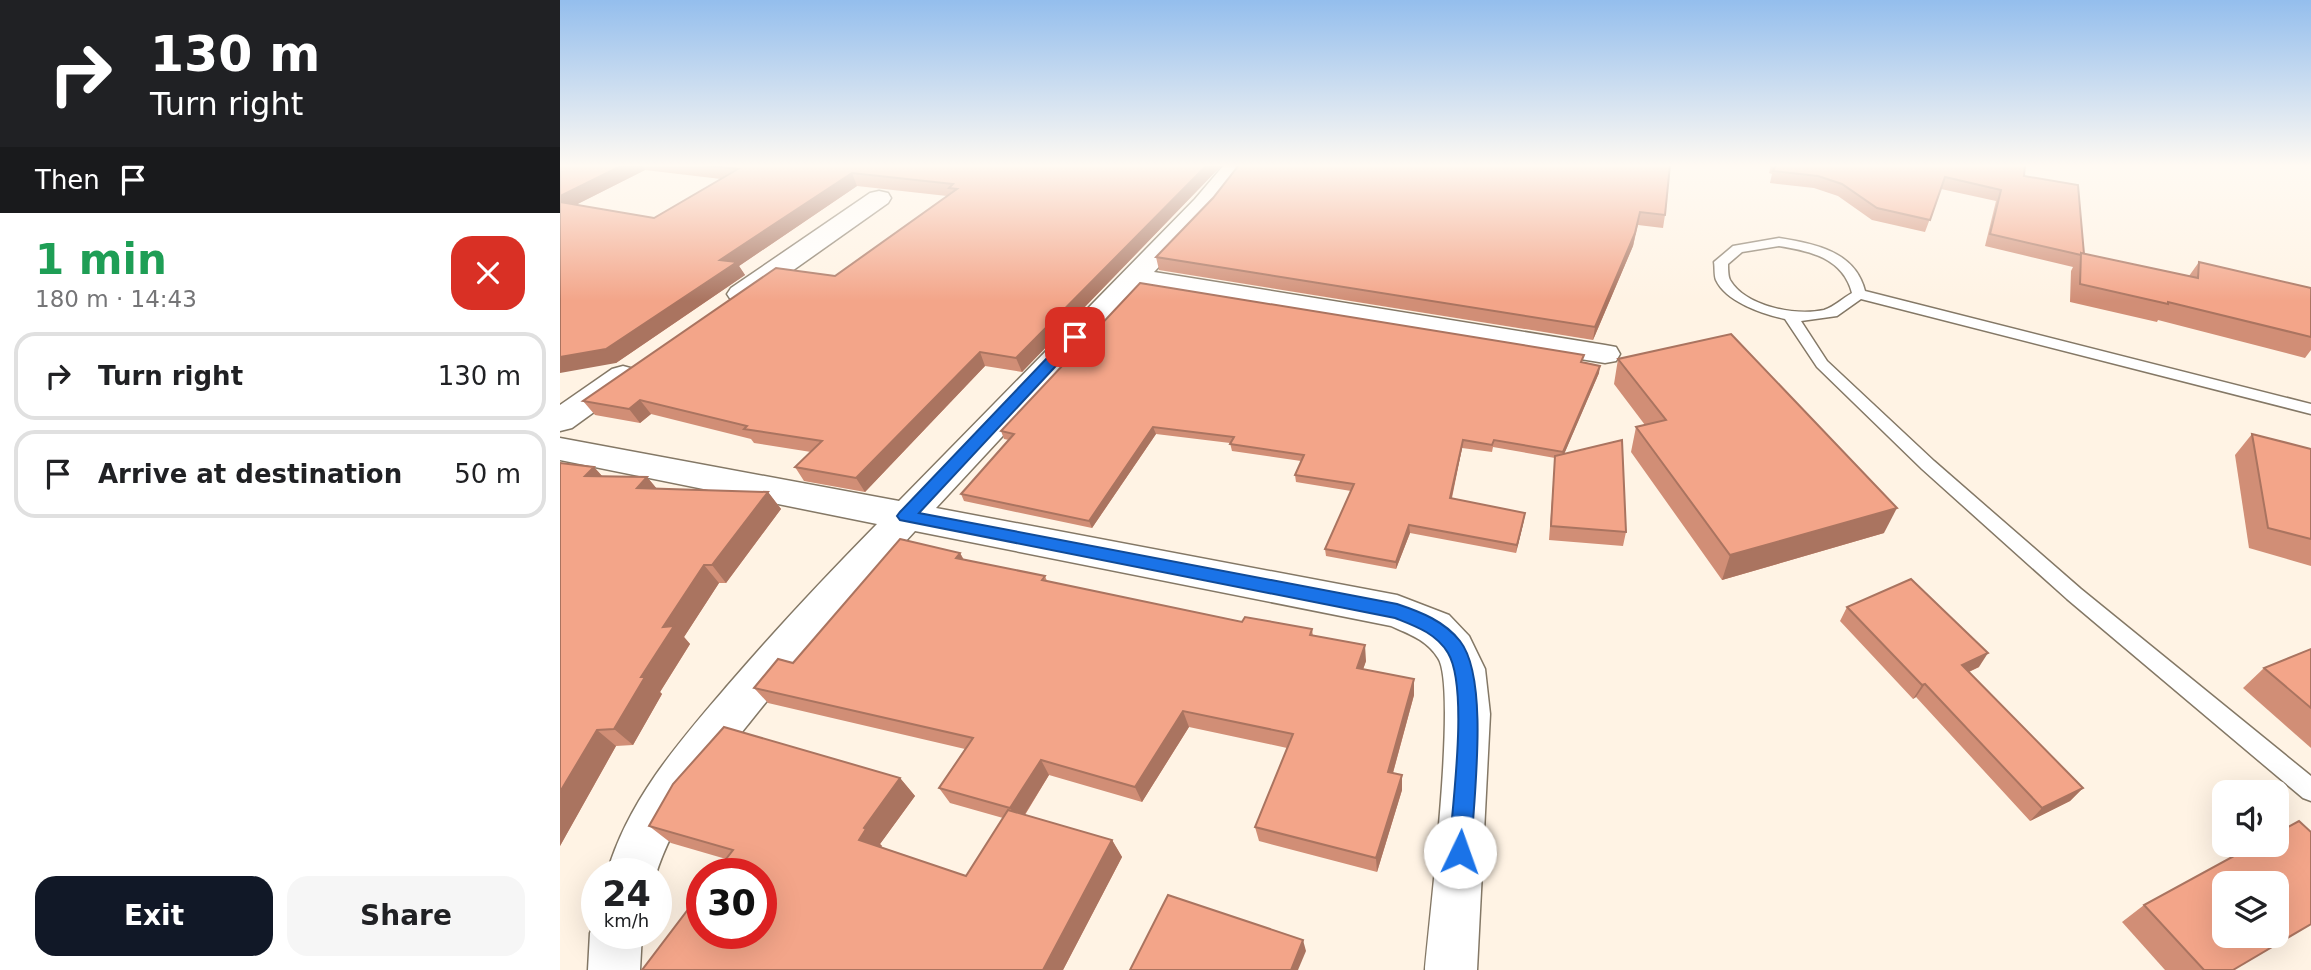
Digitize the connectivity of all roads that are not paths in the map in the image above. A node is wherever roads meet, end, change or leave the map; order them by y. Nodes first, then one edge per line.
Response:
1 (861, 210) edge
2 (1198, 210) edge
3 (1132, 277) junction
4 (1858, 294) junction
5 (719, 310) edge
6 (1790, 316) junction
7 (1605, 354) dead end
8 (650, 358) edge
9 (2311, 409) edge
10 (560, 420) edge
11 (560, 449) edge
12 (905, 516) junction
13 (2311, 790) edge
14 (637, 858) edge
15 (615, 949) edge
16 (614, 970) edge
17 (1451, 970) edge

1 - 5 street
2 - 3 street
3 - 7 street
3 - 12 street
4 - 6 lane
4 - 6 lane
4 - 9 lane
6 - 13 lane
8 - 10 street
11 - 12 street
12 - 14 street
12 - 17 street
15 - 16 street

